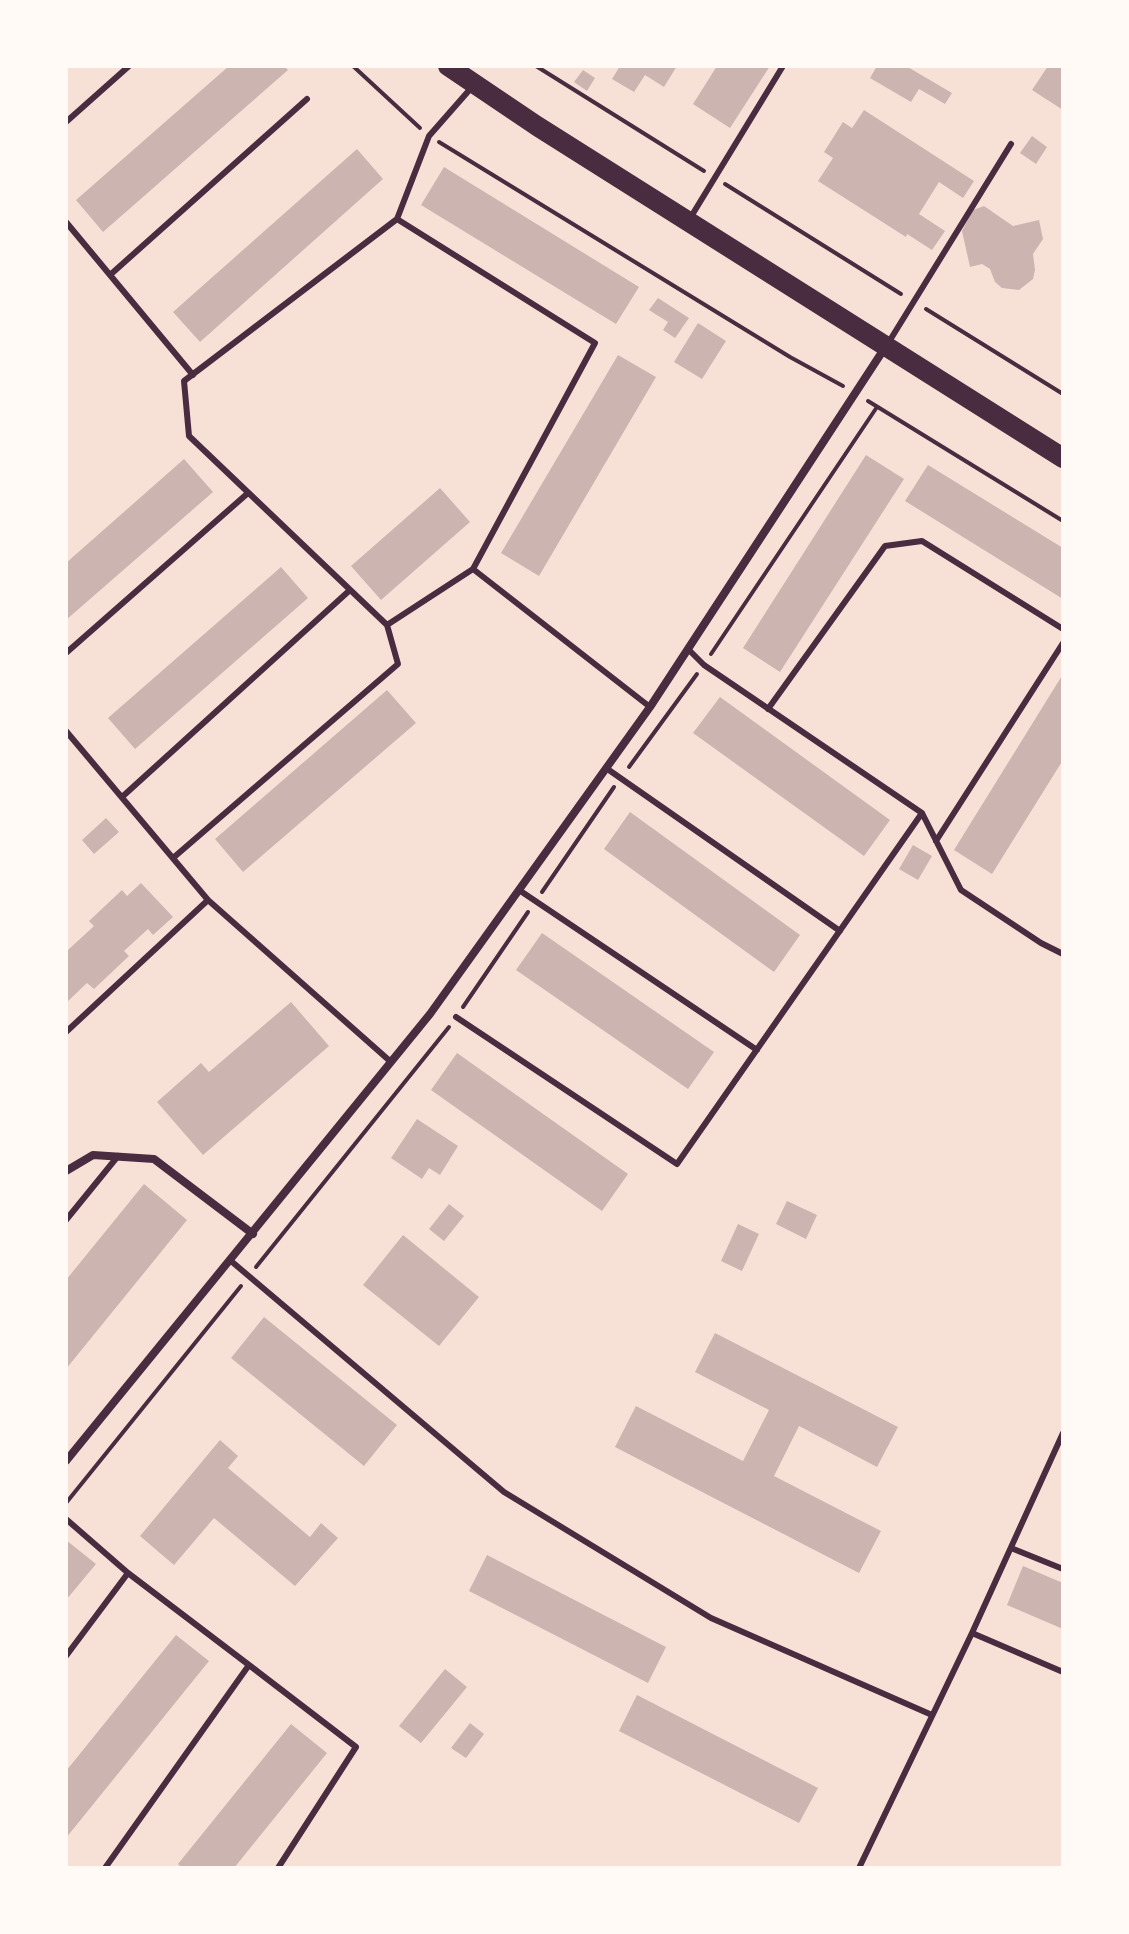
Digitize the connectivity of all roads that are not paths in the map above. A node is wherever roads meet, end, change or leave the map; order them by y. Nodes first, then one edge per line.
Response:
1 (129, 66) edge
2 (448, 66) edge
3 (783, 66) edge
4 (474, 84) junction
5 (307, 99) dead end
6 (66, 122) edge
7 (1011, 144) dead end
8 (397, 219) junction
9 (688, 221) junction
10 (66, 222) edge
11 (110, 275) junction
12 (887, 345) junction
13 (193, 375) junction
14 (1063, 458) edge
15 (248, 493) junction
16 (473, 569) junction
17 (350, 590) junction
18 (387, 625) junction
19 (1063, 629) edge
20 (1063, 643) edge
21 (688, 649) junction
22 (66, 653) edge
23 (650, 707) junction
24 (768, 709) junction
25 (66, 731) edge
26 (606, 768) junction
27 (122, 797) junction
28 (922, 813) junction
29 (936, 841) junction
30 (173, 858) junction
31 (519, 890) junction
32 (208, 900) junction
33 (840, 931) junction
34 (1063, 954) edge
35 (456, 1017) dead end
36 (66, 1032) edge
37 (757, 1050) junction
38 (391, 1062) junction
39 (118, 1156) junction
40 (66, 1171) edge
41 (66, 1220) edge
42 (253, 1234) junction
43 (231, 1261) junction
44 (1063, 1433) edge
45 (66, 1461) edge
46 (66, 1519) edge
47 (1011, 1548) junction
48 (1063, 1569) edge
49 (128, 1573) junction
50 (972, 1633) junction
51 (66, 1656) edge
52 (249, 1665) junction
53 (1063, 1672) edge
54 (932, 1715) junction
55 (105, 1868) edge
56 (278, 1868) edge
57 (859, 1868) edge

1 - 6 lane
2 - 4 main road
3 - 9 lane
4 - 8 lane
4 - 9 main road
5 - 11 lane
7 - 12 lane
8 - 13 lane
8 - 16 lane
9 - 12 main road
10 - 11 lane
11 - 13 lane
12 - 14 main road
12 - 21 street
13 - 15 lane
15 - 17 lane
15 - 22 lane
16 - 18 lane
16 - 23 lane
17 - 18 lane
17 - 27 lane
18 - 30 lane
19 - 24 lane
20 - 29 lane
21 - 23 street
21 - 24 lane
23 - 26 street
24 - 28 lane
25 - 27 lane
26 - 31 street
26 - 33 lane
27 - 30 lane
28 - 29 lane
28 - 33 lane
29 - 34 lane
30 - 32 lane
31 - 37 lane
31 - 38 street
32 - 36 lane
32 - 38 lane
33 - 37 lane
35 - 37 lane
38 - 42 street
39 - 40 street
39 - 41 lane
39 - 42 street
42 - 43 street
43 - 45 street
43 - 54 lane
44 - 47 lane
46 - 49 lane
47 - 48 lane
47 - 50 lane
49 - 51 lane
49 - 52 lane
50 - 53 lane
50 - 54 lane
52 - 55 lane
52 - 56 lane
54 - 57 lane

